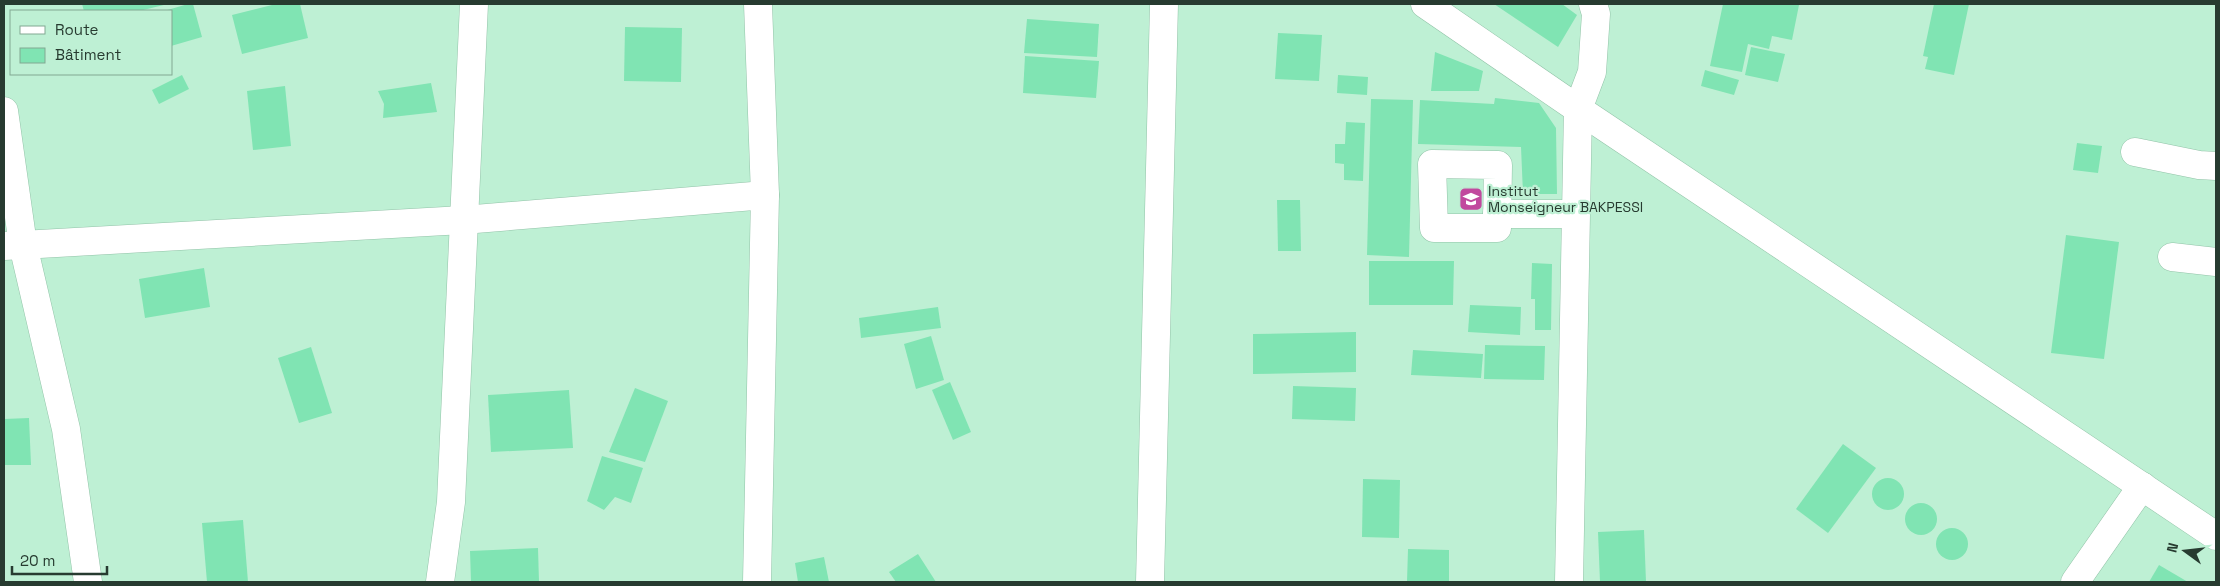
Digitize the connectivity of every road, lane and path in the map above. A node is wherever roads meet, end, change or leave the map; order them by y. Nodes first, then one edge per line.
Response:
1 (474, 4) edge
2 (758, 4) edge
3 (1164, 4) edge
4 (1425, 4) edge
5 (1593, 4) edge
6 (1578, 109) junction
7 (4, 111) edge
8 (2135, 152) dead end
9 (2216, 166) edge
10 (765, 194) junction
11 (1497, 214) dead end
12 (1575, 214) junction
13 (463, 220) junction
14 (14, 246) edge
15 (2172, 257) dead end
16 (2216, 262) edge
17 (2142, 486) junction
18 (2216, 536) edge
19 (88, 582) edge
20 (440, 582) edge
21 (757, 582) edge
22 (1150, 582) edge
23 (1569, 582) edge
24 (2075, 582) edge

1 - 13 street
2 - 10 street
3 - 22 street
4 - 6 street
5 - 6 street
6 - 12 street
6 - 17 street
7 - 14 street
8 - 9 street
10 - 13 street
10 - 21 street
11 - 12 street
12 - 23 street
13 - 14 street
13 - 20 street
14 - 19 street
15 - 16 street
17 - 18 street
17 - 24 street

